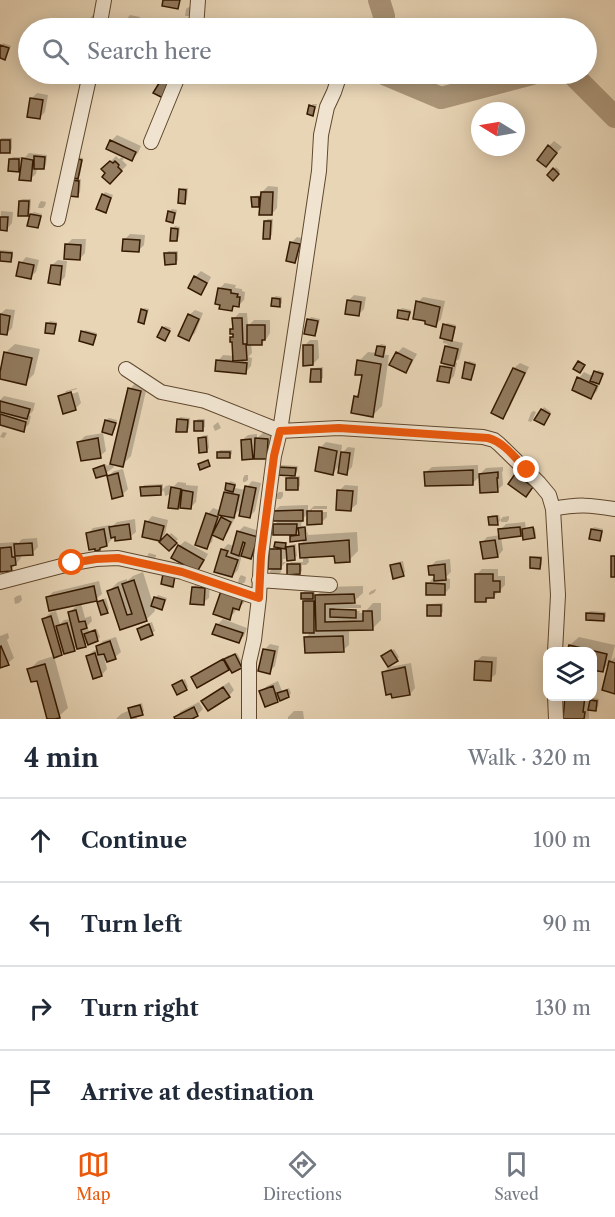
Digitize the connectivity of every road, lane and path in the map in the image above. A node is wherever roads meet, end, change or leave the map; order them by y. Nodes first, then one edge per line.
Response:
1 (104, 0) edge
2 (198, 0) edge
3 (101, 18) edge
4 (197, 18) edge
5 (88, 84) edge
6 (175, 84) edge
7 (337, 84) edge
8 (151, 142) dead end
9 (58, 219) dead end
10 (126, 369) dead end
11 (280, 431) junction
12 (553, 509) junction
13 (615, 509) edge
14 (259, 580) junction
15 (0, 582) edge
16 (330, 585) dead end
17 (259, 598) junction
18 (555, 647) edge
19 (555, 701) edge
20 (249, 719) edge
21 (556, 719) edge

1 - 3 street
2 - 4 street
5 - 9 street
6 - 8 street
7 - 11 street
10 - 11 street
11 - 12 street
11 - 14 street
12 - 13 street
12 - 18 street
14 - 16 street
14 - 17 street
15 - 17 street
17 - 20 street
19 - 21 street

